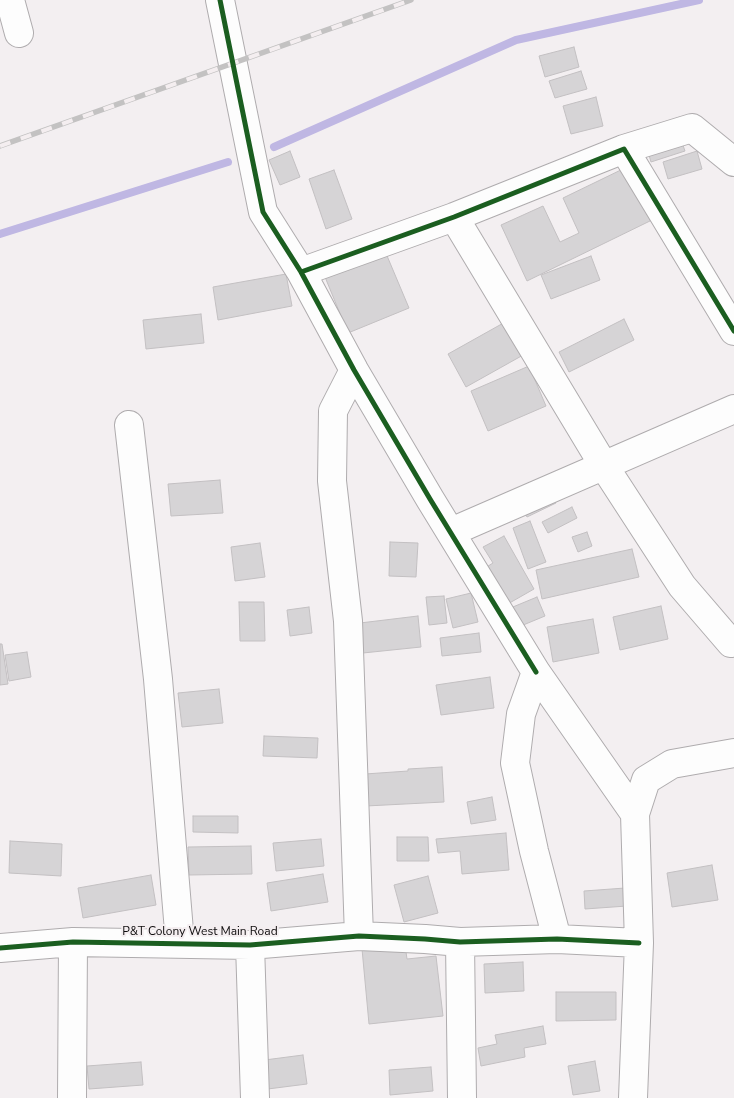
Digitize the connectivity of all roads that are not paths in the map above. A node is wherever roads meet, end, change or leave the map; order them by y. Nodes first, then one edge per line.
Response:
1 (10, 0) edge
2 (220, 0) edge
3 (19, 33) dead end
4 (624, 150) junction
5 (734, 162) edge
6 (454, 217) junction
7 (301, 272) junction
8 (734, 331) edge
9 (354, 370) junction
10 (734, 409) edge
11 (129, 425) dead end
12 (604, 466) junction
13 (451, 532) junction
14 (731, 643) dead end
15 (536, 672) junction
16 (734, 753) edge
17 (635, 814) junction
18 (359, 936) junction
19 (557, 939) junction
20 (72, 942) junction
21 (460, 942) junction
22 (180, 943) junction
23 (639, 943) junction
24 (250, 945) junction
25 (0, 948) edge
26 (72, 1098) edge
27 (255, 1098) edge
28 (462, 1098) edge
29 (633, 1098) edge

1 - 3 street
2 - 7 street
4 - 5 street
4 - 6 street
4 - 8 street
6 - 7 street
6 - 12 street
7 - 9 street
9 - 13 street
9 - 18 street
10 - 12 street
11 - 22 street
12 - 13 street
12 - 14 street
13 - 15 street
15 - 17 street
15 - 19 street
16 - 17 street
17 - 23 street
18 - 21 street, P&T Colony West Main Road
18 - 24 street, P&T Colony West Main Road
19 - 21 street, P&T Colony West Main Road
19 - 23 street, P&T Colony West Main Road
20 - 22 street, P&T Colony West Main Road
20 - 25 street, P&T Colony West Main Road
20 - 26 street
21 - 28 street
22 - 24 street, P&T Colony West Main Road
23 - 29 street
24 - 27 street

